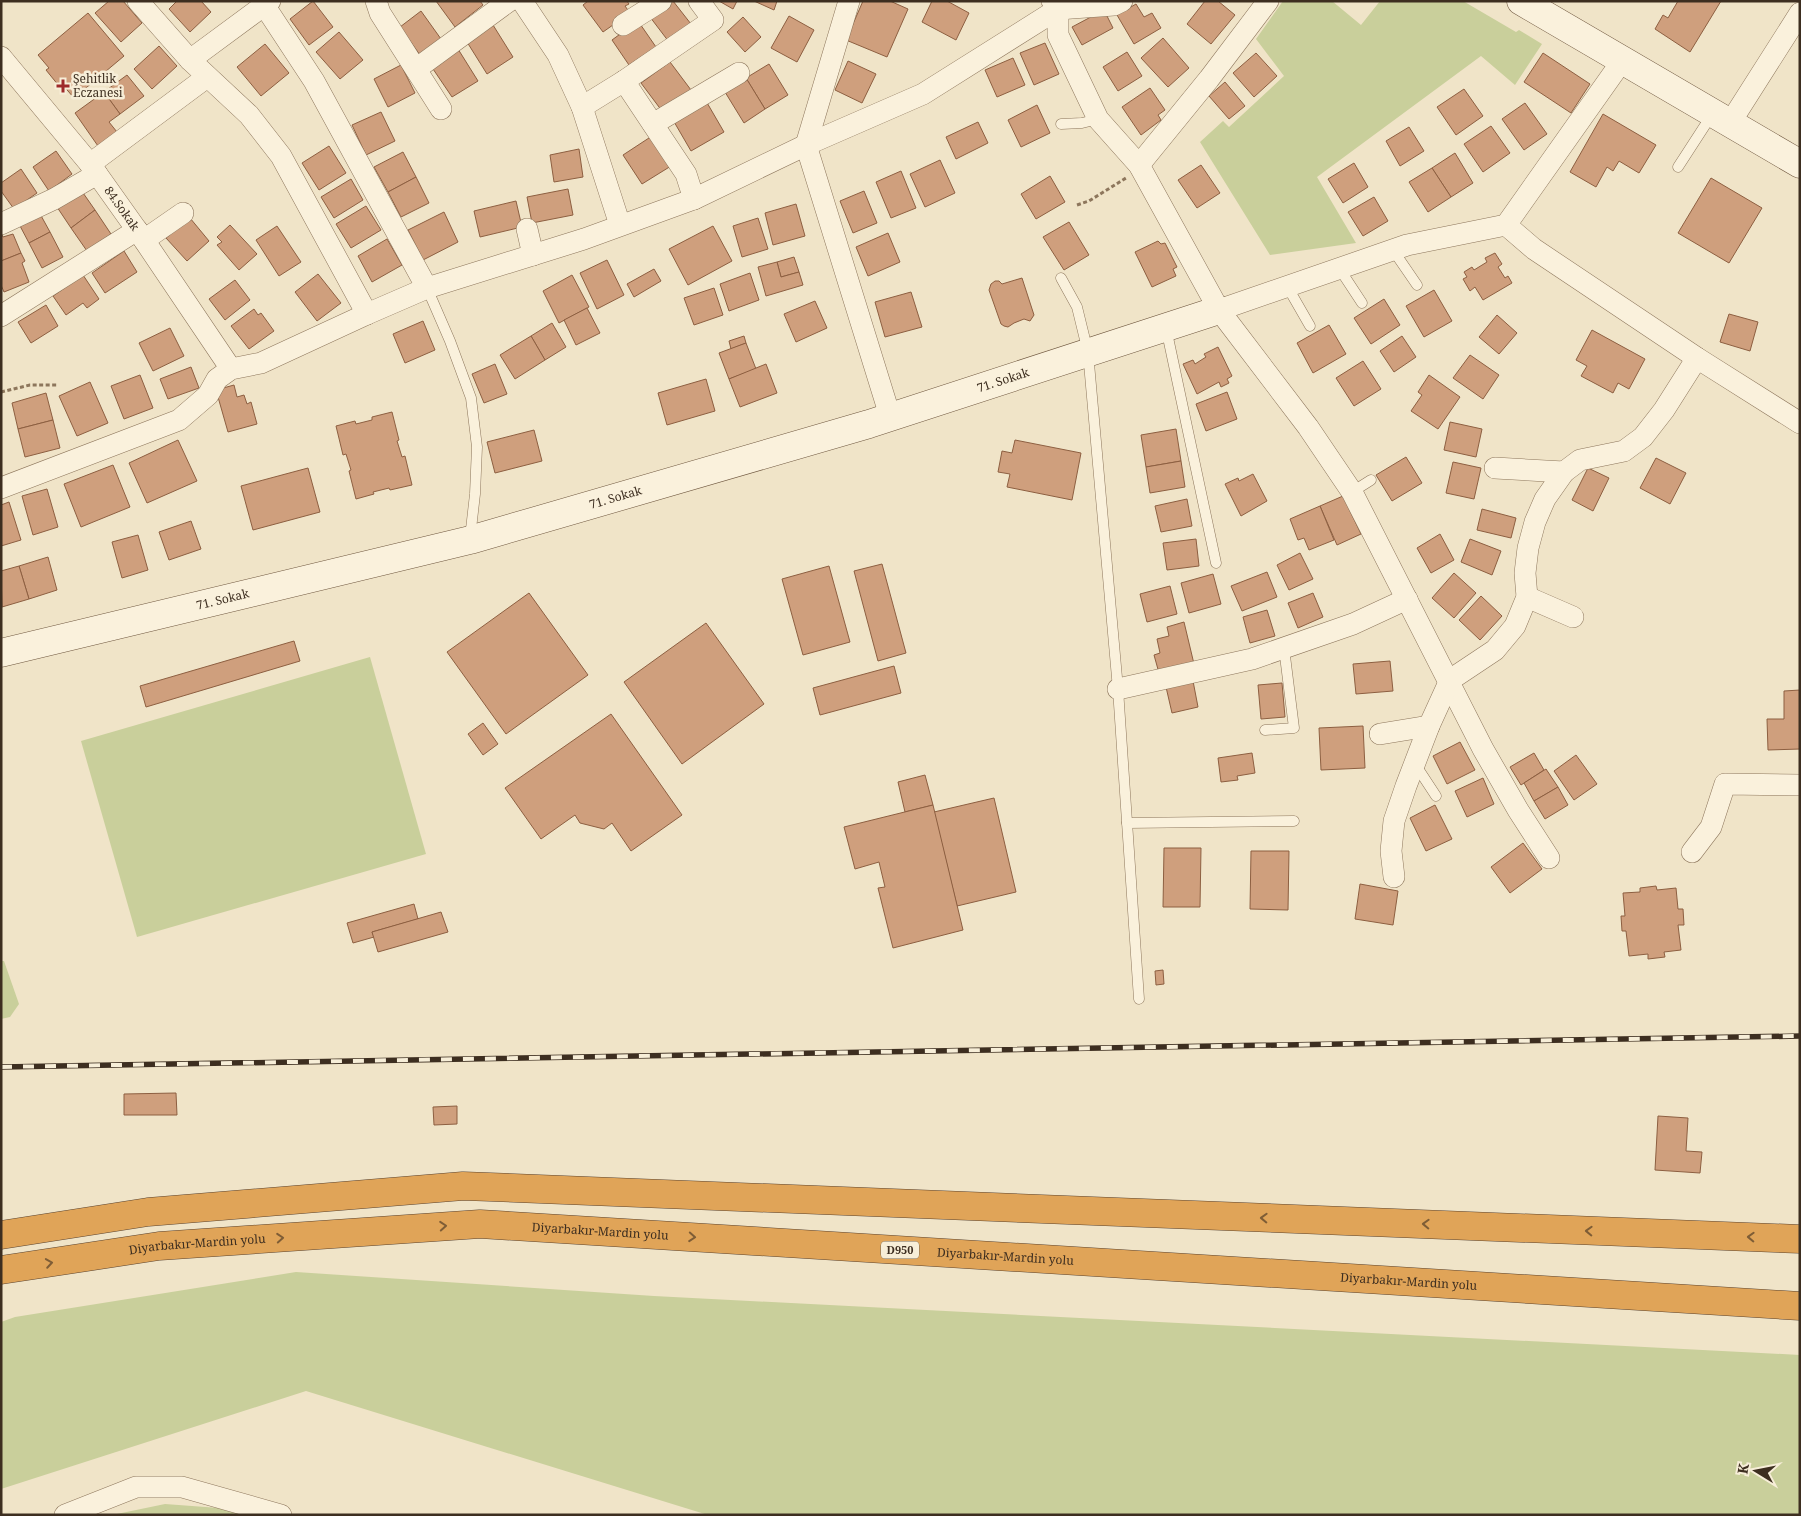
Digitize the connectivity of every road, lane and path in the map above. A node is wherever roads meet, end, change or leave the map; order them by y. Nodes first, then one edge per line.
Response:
1 (138, 1) edge
2 (376, 1) edge
3 (509, 1) edge
4 (522, 1) edge
5 (661, 1) edge
6 (699, 1) edge
7 (850, 1) edge
8 (1122, 1) edge
9 (1268, 1) edge
10 (1521, 1) edge
11 (267, 3) edge
12 (1055, 5) edge
13 (1800, 13) edge
14 (623, 25) dead end
15 (1, 57) edge
16 (190, 60) junction
17 (1622, 61) junction
18 (416, 69) junction
19 (739, 73) dead end
20 (207, 77) junction
21 (624, 81) junction
22 (582, 108) junction
23 (441, 109) dead end
24 (1722, 118) junction
25 (1098, 119) junction
26 (653, 124) junction
27 (1061, 124) dead end
28 (806, 145) junction
29 (1800, 164) edge
30 (1139, 165) junction
31 (1678, 167) dead end
32 (94, 169) junction
33 (694, 199) junction
34 (1077, 205) dead end
35 (183, 213) dead end
36 (1, 224) edge
37 (620, 225) junction
38 (1506, 225) junction
39 (527, 229) dead end
40 (140, 235) junction
41 (1393, 250) junction
42 (533, 255) junction
43 (1339, 268) junction
44 (1062, 278) dead end
45 (1417, 285) dead end
46 (1287, 286) junction
47 (427, 288) junction
48 (1362, 303) dead end
49 (1219, 310) junction
50 (367, 314) junction
51 (1, 316) edge
52 (1310, 326) dead end
53 (1166, 327) junction
54 (1088, 352) junction
55 (1698, 358) junction
56 (231, 368) junction
57 (58, 385) dead end
58 (1, 392) edge
59 (890, 416) junction
60 (1800, 422) edge
61 (1495, 468) dead end
62 (1564, 472) junction
63 (1371, 480) dead end
64 (1, 488) edge
65 (1352, 492) junction
66 (470, 540) junction
67 (1216, 563) dead end
68 (1526, 597) junction
69 (1407, 599) junction
70 (1573, 617) dead end
71 (1284, 648) junction
72 (1, 653) edge
73 (1450, 680) junction
74 (1118, 689) junction
75 (1429, 726) junction
76 (1265, 730) dead end
77 (1380, 734) dead end
78 (1415, 764) junction
79 (1800, 785) edge
80 (1436, 796) dead end
81 (1294, 821) dead end
82 (1127, 823) junction
83 (1692, 852) dead end
84 (1549, 858) dead end
85 (1394, 877) dead end
86 (1140, 999) dead end
87 (1, 1235) edge
88 (1800, 1239) edge
89 (1, 1270) edge
90 (1800, 1306) edge
91 (65, 1515) edge
92 (282, 1515) edge

1 - 16 street
2 - 18 street
3 - 18 street
4 - 22 street
5 - 14 street
6 - 21 street
7 - 28 street
8 - 12 street
9 - 30 street
10 - 17 street
11 - 16 street
11 - 47 street
12 - 25 street
12 - 28 street
13 - 24 street
15 - 32 street, 84.Sokak
16 - 20 street
17 - 24 street
17 - 38 street
18 - 23 street
19 - 26 street
20 - 32 street
20 - 50 street
21 - 22 street
21 - 26 street
22 - 37 street
24 - 29 street
24 - 31 lane
25 - 27 lane
25 - 30 street
26 - 33 street
28 - 33 street
28 - 59 street
30 - 34 path
30 - 49 street
32 - 36 street
32 - 40 street, 84.Sokak
33 - 37 street
35 - 40 street
37 - 42 street
38 - 41 street
38 - 55 street
39 - 42 street
40 - 51 street
40 - 56 street, 84.Sokak
41 - 43 street
41 - 45 lane
42 - 47 street
43 - 46 street
43 - 48 lane
44 - 54 lane
46 - 49 street
46 - 52 lane
47 - 50 street
47 - 66 lane
49 - 53 street, 71. Sokak
49 - 65 street
50 - 56 street
53 - 54 street, 71. Sokak
53 - 67 lane
54 - 59 street, 71. Sokak
54 - 74 lane
55 - 60 street
55 - 62 street
56 - 64 street
57 - 58 path
59 - 66 street, 71. Sokak
61 - 62 street
62 - 68 street
63 - 65 lane
65 - 69 street
66 - 72 street, 71. Sokak
68 - 70 street
68 - 73 street
69 - 71 street
69 - 73 street
71 - 74 street
71 - 76 lane
73 - 75 street
73 - 84 street
74 - 82 lane
75 - 77 street
75 - 78 street
78 - 80 lane
78 - 85 street
79 - 83 street
81 - 82 lane
82 - 86 lane
88 -> 87 highway
89 -> 90 highway, Diyarbakır-Mardin yolu / D950
91 - 92 street

